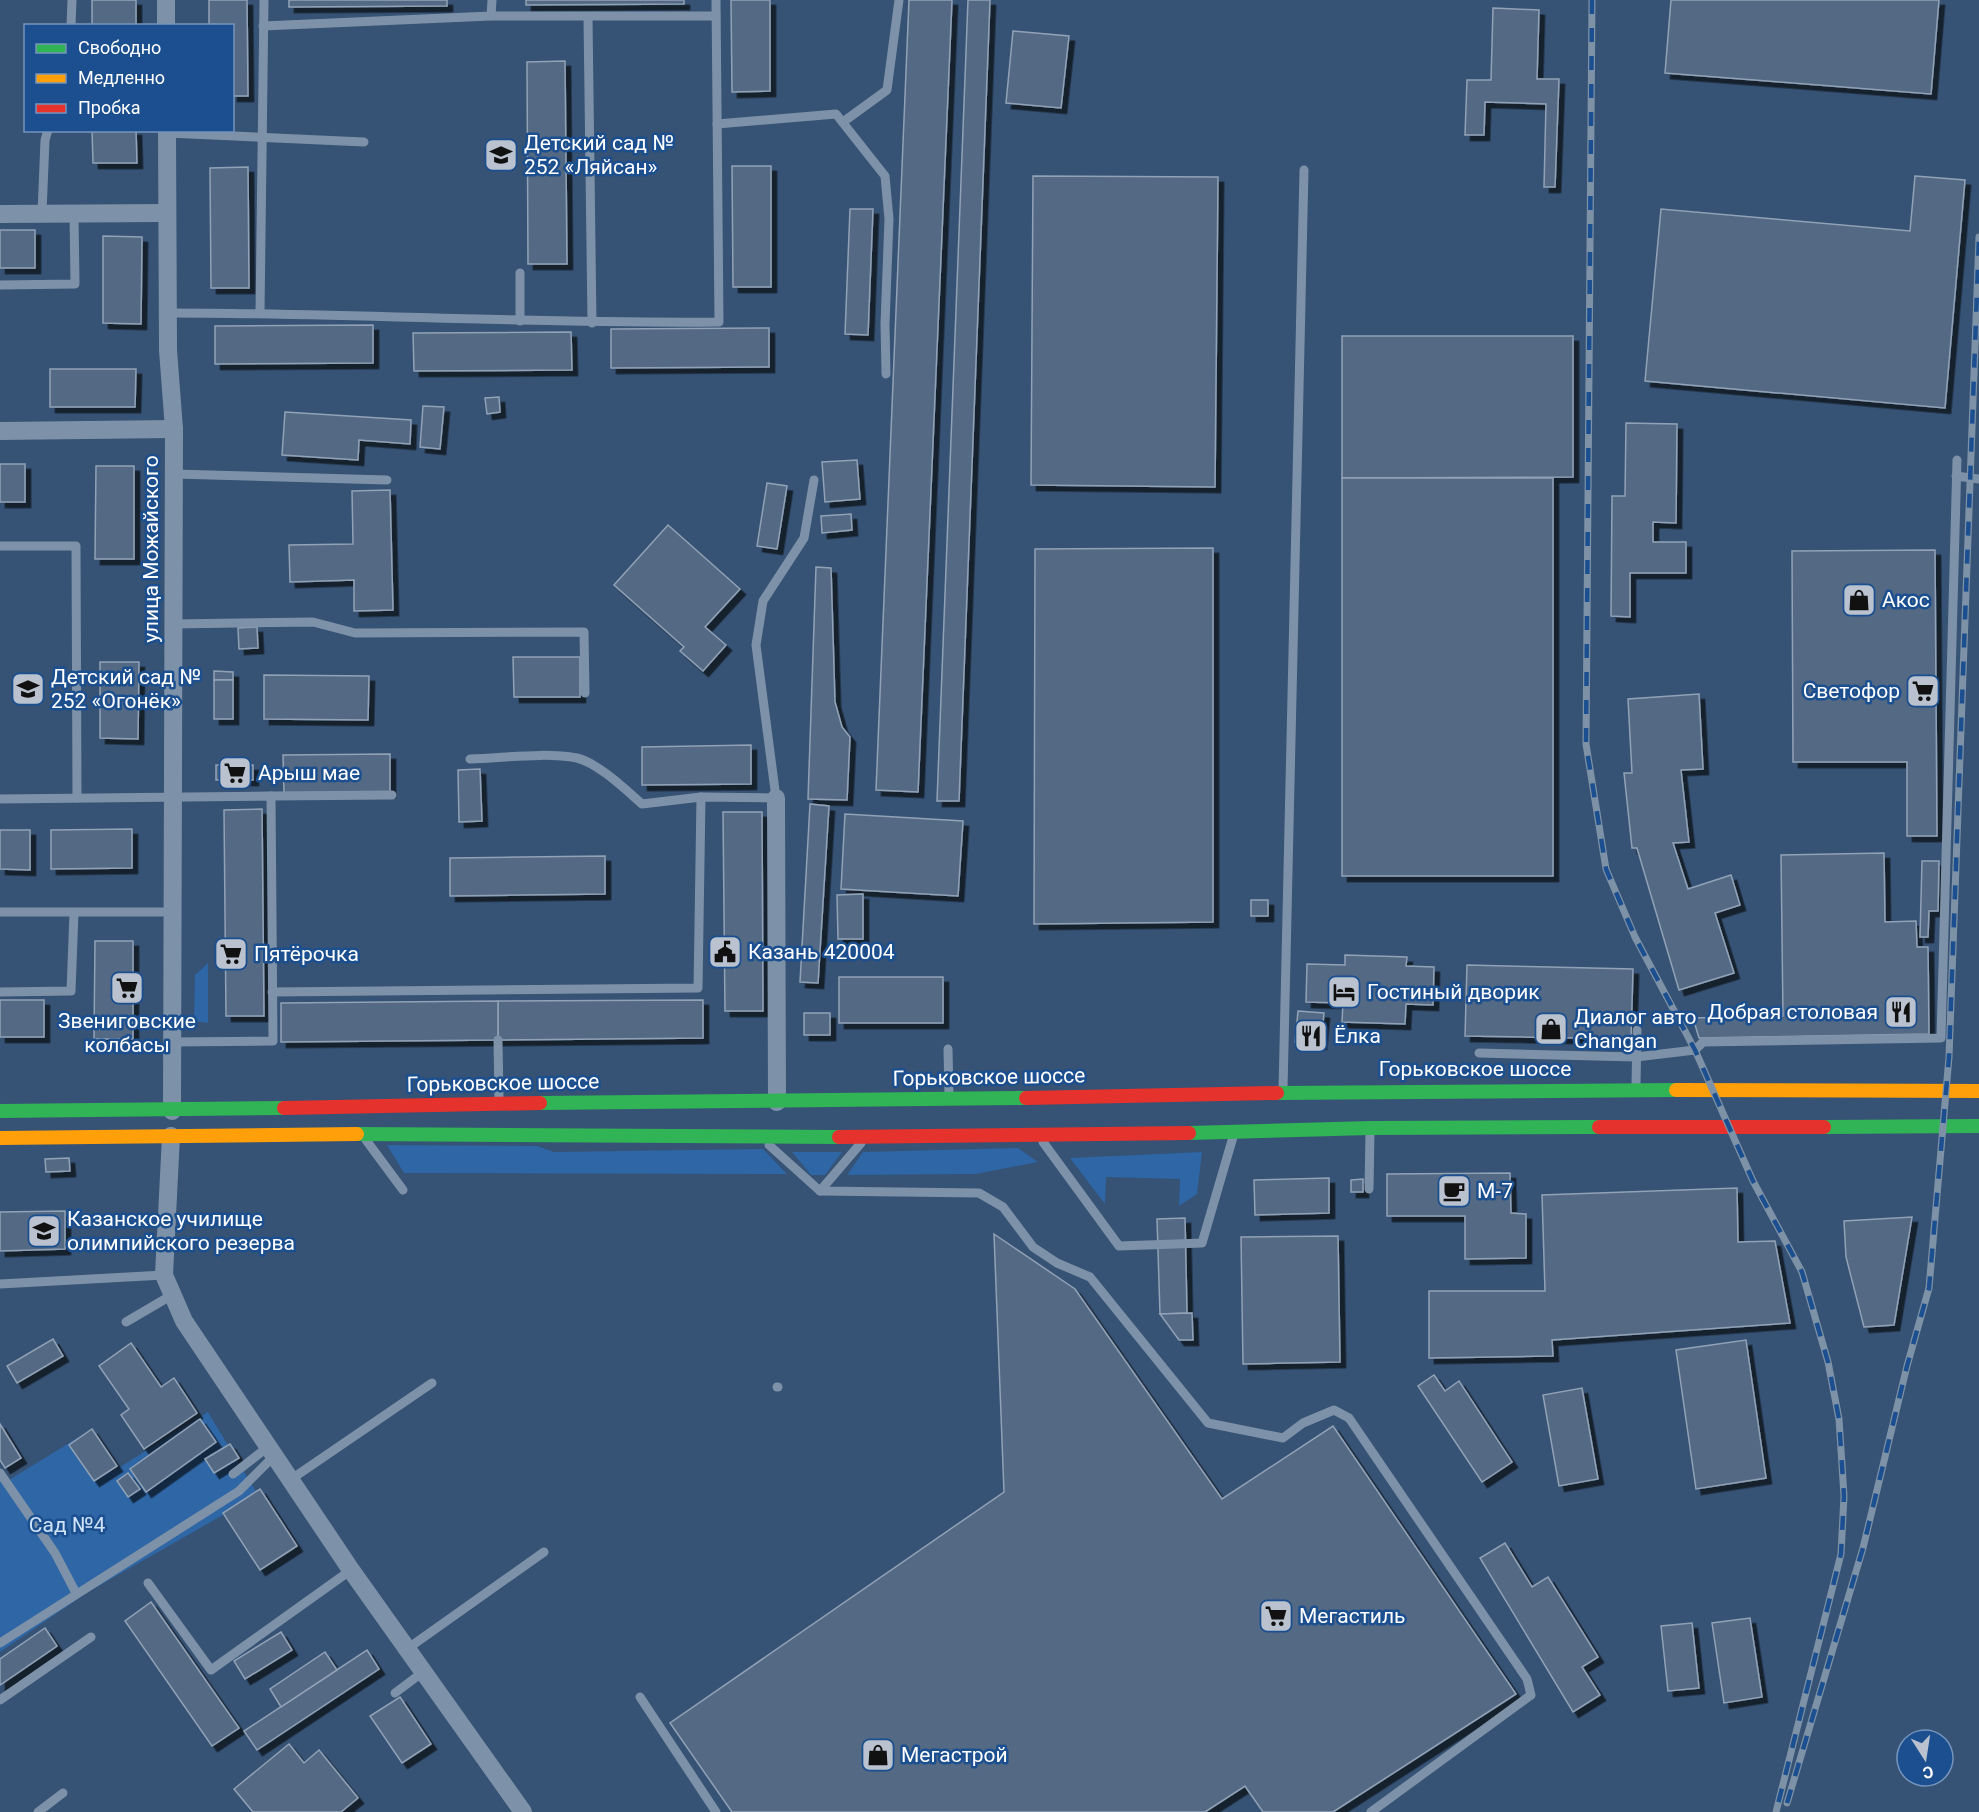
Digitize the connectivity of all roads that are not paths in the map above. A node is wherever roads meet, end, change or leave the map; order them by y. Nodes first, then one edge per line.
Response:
1 (72, 0) edge
2 (166, 0) edge
3 (264, 0) edge
4 (492, 0) edge
5 (716, 0) edge
6 (899, 0) edge
7 (491, 16) junction
8 (716, 16) junction
9 (588, 18) junction
10 (71, 24) edge
11 (166, 24) edge
12 (263, 26) junction
13 (843, 122) junction
14 (717, 124) junction
15 (47, 132) edge
16 (167, 132) edge
17 (262, 136) junction
18 (364, 142) dead end
19 (1304, 170) dead end
20 (42, 213) junction
21 (74, 213) junction
22 (167, 213) junction
23 (0, 214) edge
24 (520, 273) dead end
25 (0, 285) edge
26 (168, 313) junction
27 (260, 313) junction
28 (520, 321) junction
29 (592, 323) junction
30 (886, 374) dead end
31 (174, 429) junction
32 (0, 431) edge
33 (1957, 460) dead end
34 (174, 474) junction
35 (1956, 476) junction
36 (1979, 478) edge
37 (387, 480) dead end
38 (814, 480) dead end
39 (0, 546) edge
40 (173, 624) junction
41 (585, 693) dead end
42 (470, 759) dead end
43 (392, 795) dead end
44 (271, 796) junction
45 (173, 797) junction
46 (701, 797) junction
47 (77, 798) junction
48 (776, 798) junction
49 (0, 799) edge
50 (0, 912) edge
51 (172, 912) junction
52 (74, 913) junction
53 (498, 990) junction
54 (0, 992) edge
55 (272, 992) junction
56 (498, 1001) dead end
57 (1637, 1030) dead end
58 (498, 1040) dead end
59 (172, 1042) junction
60 (948, 1049) dead end
61 (1479, 1053) dead end
62 (1636, 1057) junction
63 (1635, 1089) junction
64 (1979, 1091) edge
65 (1283, 1092) junction
66 (949, 1099) junction
67 (777, 1102) junction
68 (499, 1103) junction
69 (0, 1111) edge
70 (172, 1111) junction
71 (1979, 1126) edge
72 (1370, 1128) junction
73 (1036, 1133) junction
74 (1234, 1133) junction
75 (361, 1134) junction
76 (171, 1136) junction
77 (866, 1137) junction
78 (0, 1138) edge
79 (760, 1138) junction
80 (1369, 1189) dead end
81 (402, 1190) dead end
82 (820, 1191) junction
83 (164, 1275) junction
84 (0, 1284) edge
85 (172, 1295) junction
86 (126, 1322) dead end
87 (432, 1383) dead end
88 (271, 1452) junction
89 (0, 1473) edge
90 (233, 1474) dead end
91 (290, 1480) junction
92 (544, 1552) dead end
93 (351, 1570) junction
94 (148, 1583) dead end
95 (76, 1593) junction
96 (91, 1637) dead end
97 (0, 1643) edge
98 (407, 1649) junction
99 (423, 1672) junction
100 (395, 1693) dead end
101 (640, 1697) dead end
102 (0, 1700) edge
103 (63, 1793) dead end
104 (38, 1812) edge
105 (523, 1812) edge
106 (716, 1812) edge
107 (1371, 1812) edge

1 - 10 lane
2 - 11 street
3 - 12 lane
4 - 7 lane
5 - 8 lane
6 - 13 lane
7 - 9 lane
7 - 12 lane
8 - 9 lane
8 - 14 lane
9 - 29 lane
12 - 17 lane
13 - 14 lane
13 - 30 lane
14 - 29 lane
15 - 20 lane
16 - 17 lane
16 - 22 street, улица Можайского
17 - 18 lane
17 - 27 lane
19 - 65 lane
20 - 21 street
20 - 23 street
21 - 22 street
21 - 25 lane
22 - 26 street, улица Можайского
24 - 28 lane
26 - 27 lane
26 - 31 street, улица Можайского
27 - 28 lane
28 - 29 lane
31 - 32 street
31 - 34 street, улица Можайского
33 - 35 lane
34 - 37 lane
34 - 40 street, улица Можайского
35 - 36 lane
35 - 62 lane
38 - 48 lane
39 - 47 lane
40 - 41 lane
40 - 45 street, улица Можайского
42 - 46 lane
43 - 44 lane
44 - 45 lane
44 - 55 lane
45 - 47 lane
45 - 51 street, улица Можайского
46 - 48 lane
46 - 53 lane
47 - 49 lane
48 - 67 street
50 - 52 lane
51 - 52 lane
51 - 59 street, улица Можайского
52 - 54 lane
53 - 55 lane
53 - 56 lane
55 - 59 lane
57 - 62 lane
58 - 68 lane
59 - 70 street, улица Можайского
60 - 66 lane
61 - 62 lane
62 - 63 lane
63 - 64 main road, Горьковское шоссе
63 - 65 main road, Горьковское шоссе
65 - 66 main road, Горьковское шоссе
66 - 67 main road, Горьковское шоссе
67 - 68 main road, Горьковское шоссе
68 - 70 main road, Горьковское шоссе
69 - 70 main road, Горьковское шоссе
71 - 72 main road
72 - 74 main road
72 - 80 lane
73 - 74 main road
73 - 74 lane
73 - 77 main road
75 - 76 main road
75 - 79 main road
75 - 81 lane
76 - 78 main road
76 - 83 street
77 - 79 main road
77 - 82 lane
79 - 82 lane
82 - 107 lane
83 - 84 lane
83 - 85 street
85 - 86 lane
85 - 88 street
87 - 91 lane
88 - 90 lane
88 - 91 street
88 - 95 lane
89 - 95 lane
91 - 93 street
92 - 98 lane
93 - 94 lane
93 - 98 street
95 - 97 lane
96 - 102 lane
98 - 99 street
99 - 100 lane
99 - 105 street
101 - 106 lane
103 - 104 lane

